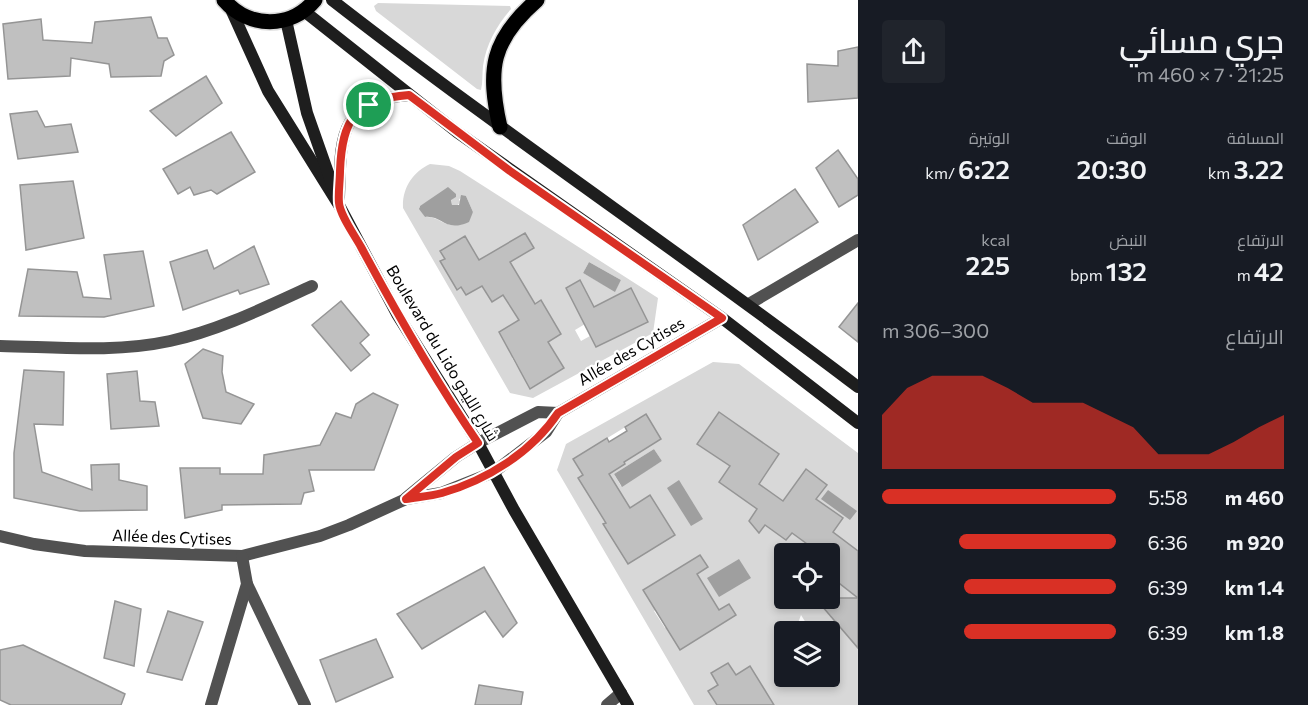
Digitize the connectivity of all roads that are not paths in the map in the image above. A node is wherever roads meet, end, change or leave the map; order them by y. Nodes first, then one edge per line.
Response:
1 (332, 0) edge
2 (537, 0) edge
3 (227, 3) edge
4 (310, 5) edge
5 (286, 20) junction
6 (409, 95) junction
7 (500, 127) junction
8 (339, 205) junction
9 (858, 240) edge
10 (312, 286) dead end
11 (749, 304) junction
12 (722, 318) junction
13 (0, 346) edge
14 (858, 387) edge
15 (558, 413) junction
16 (858, 423) edge
17 (478, 443) junction
18 (494, 472) junction
19 (406, 499) junction
20 (0, 536) edge
21 (242, 556) junction
22 (247, 584) junction
23 (621, 693) junction
24 (211, 705) edge
25 (305, 705) edge
26 (607, 705) edge
27 (628, 705) edge

1 - 7 main road
2 - 7 main road
3 - 5 main road
3 - 8 main road, Boulevard du Lido شارع الليدو
4 - 5 main road
4 - 6 main road
5 - 8 main road, Boulevard du Lido شارع الليدو
6 - 8 main road
6 - 12 main road
7 - 11 main road
8 - 17 main road, Boulevard du Lido شارع الليدو
9 - 11 street
10 - 13 street
11 - 14 main road
12 - 15 street, Allée des Cytises
12 - 16 main road
15 - 17 street, Allée des Cytises
15 - 18 street, Allée des Cytises
17 - 18 main road, Boulevard du Lido شارع الليدو
17 - 19 street, Allée des Cytises
18 - 19 street, Allée des Cytises
18 - 23 main road, Boulevard du Lido شارع الليدو
19 - 21 street, Allée des Cytises
20 - 21 street, Allée des Cytises
21 - 22 street
22 - 24 street
22 - 25 street
23 - 26 street
23 - 27 main road, Boulevard du Lido شارع الليدو

